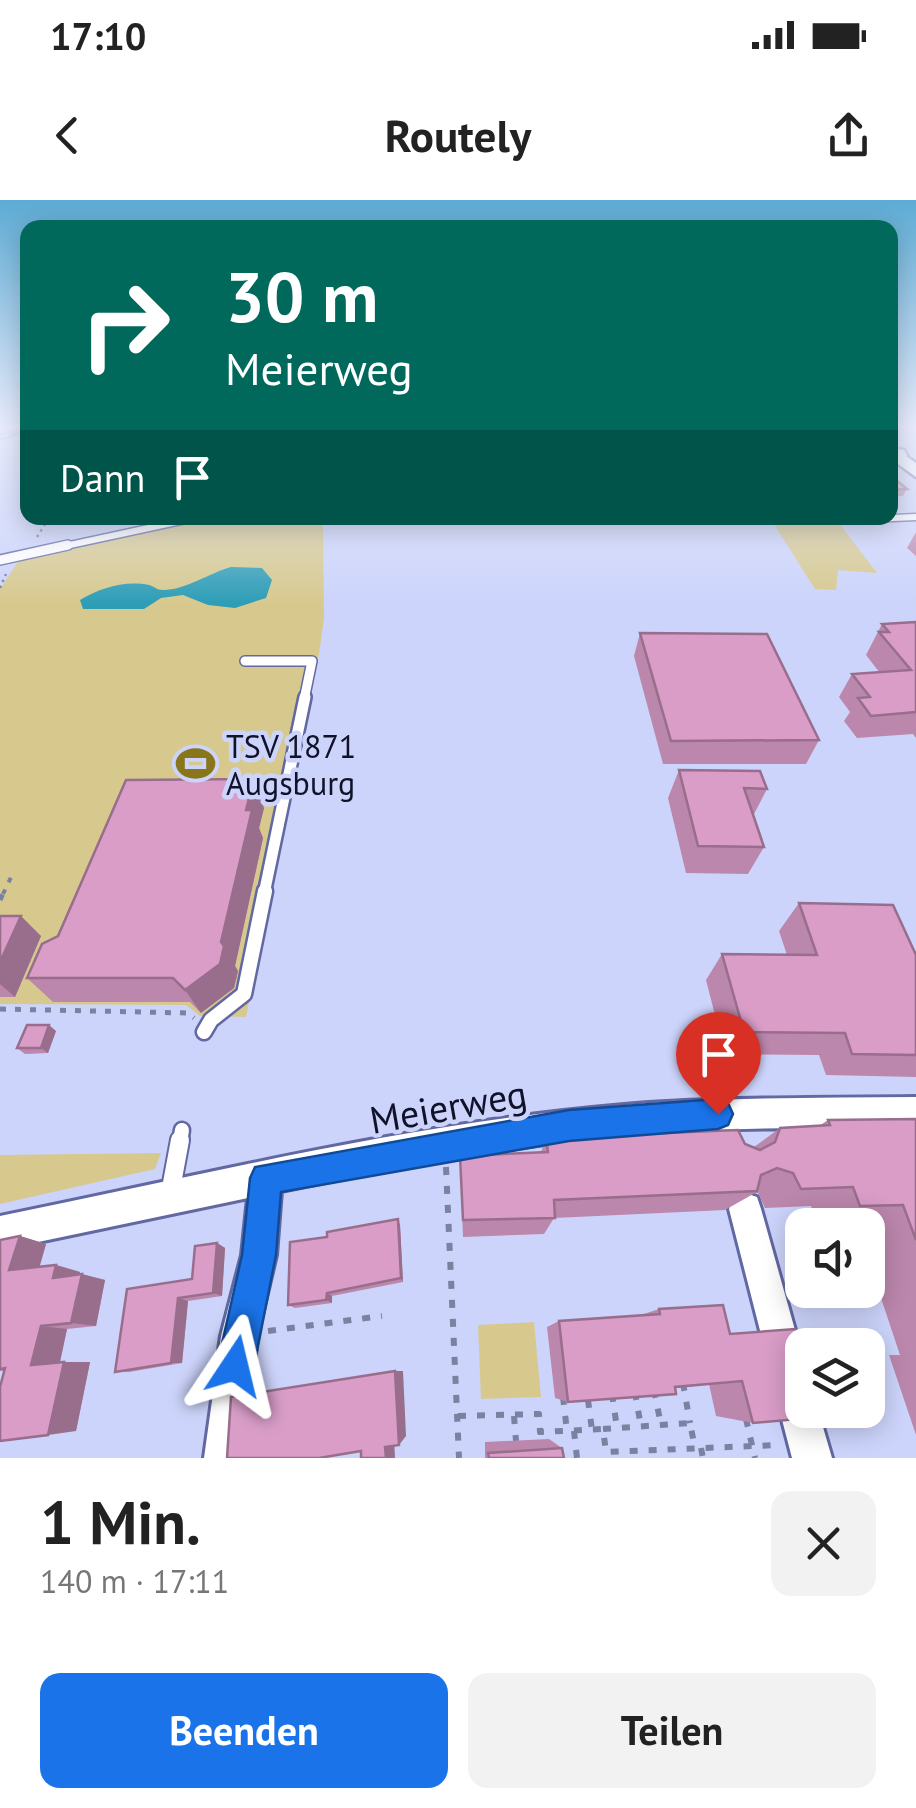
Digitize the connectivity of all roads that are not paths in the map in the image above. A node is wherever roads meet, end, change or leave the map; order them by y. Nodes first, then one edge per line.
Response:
1 (162, 525) edge
2 (0, 560) edge
3 (246, 661) dead end
4 (205, 1029) road end
5 (907, 1116) edge
6 (182, 1130) dead end
7 (266, 1178) junction
8 (170, 1198) junction
9 (745, 1210) edge
10 (0, 1234) edge
11 (810, 1451) edge
12 (224, 1458) edge

1 - 2 lane
3 - 4 lane
5 - 7 street, Meierweg
6 - 8 lane
7 - 8 street, Meierweg
7 - 12 street
8 - 10 street, Meierweg
9 - 11 street

